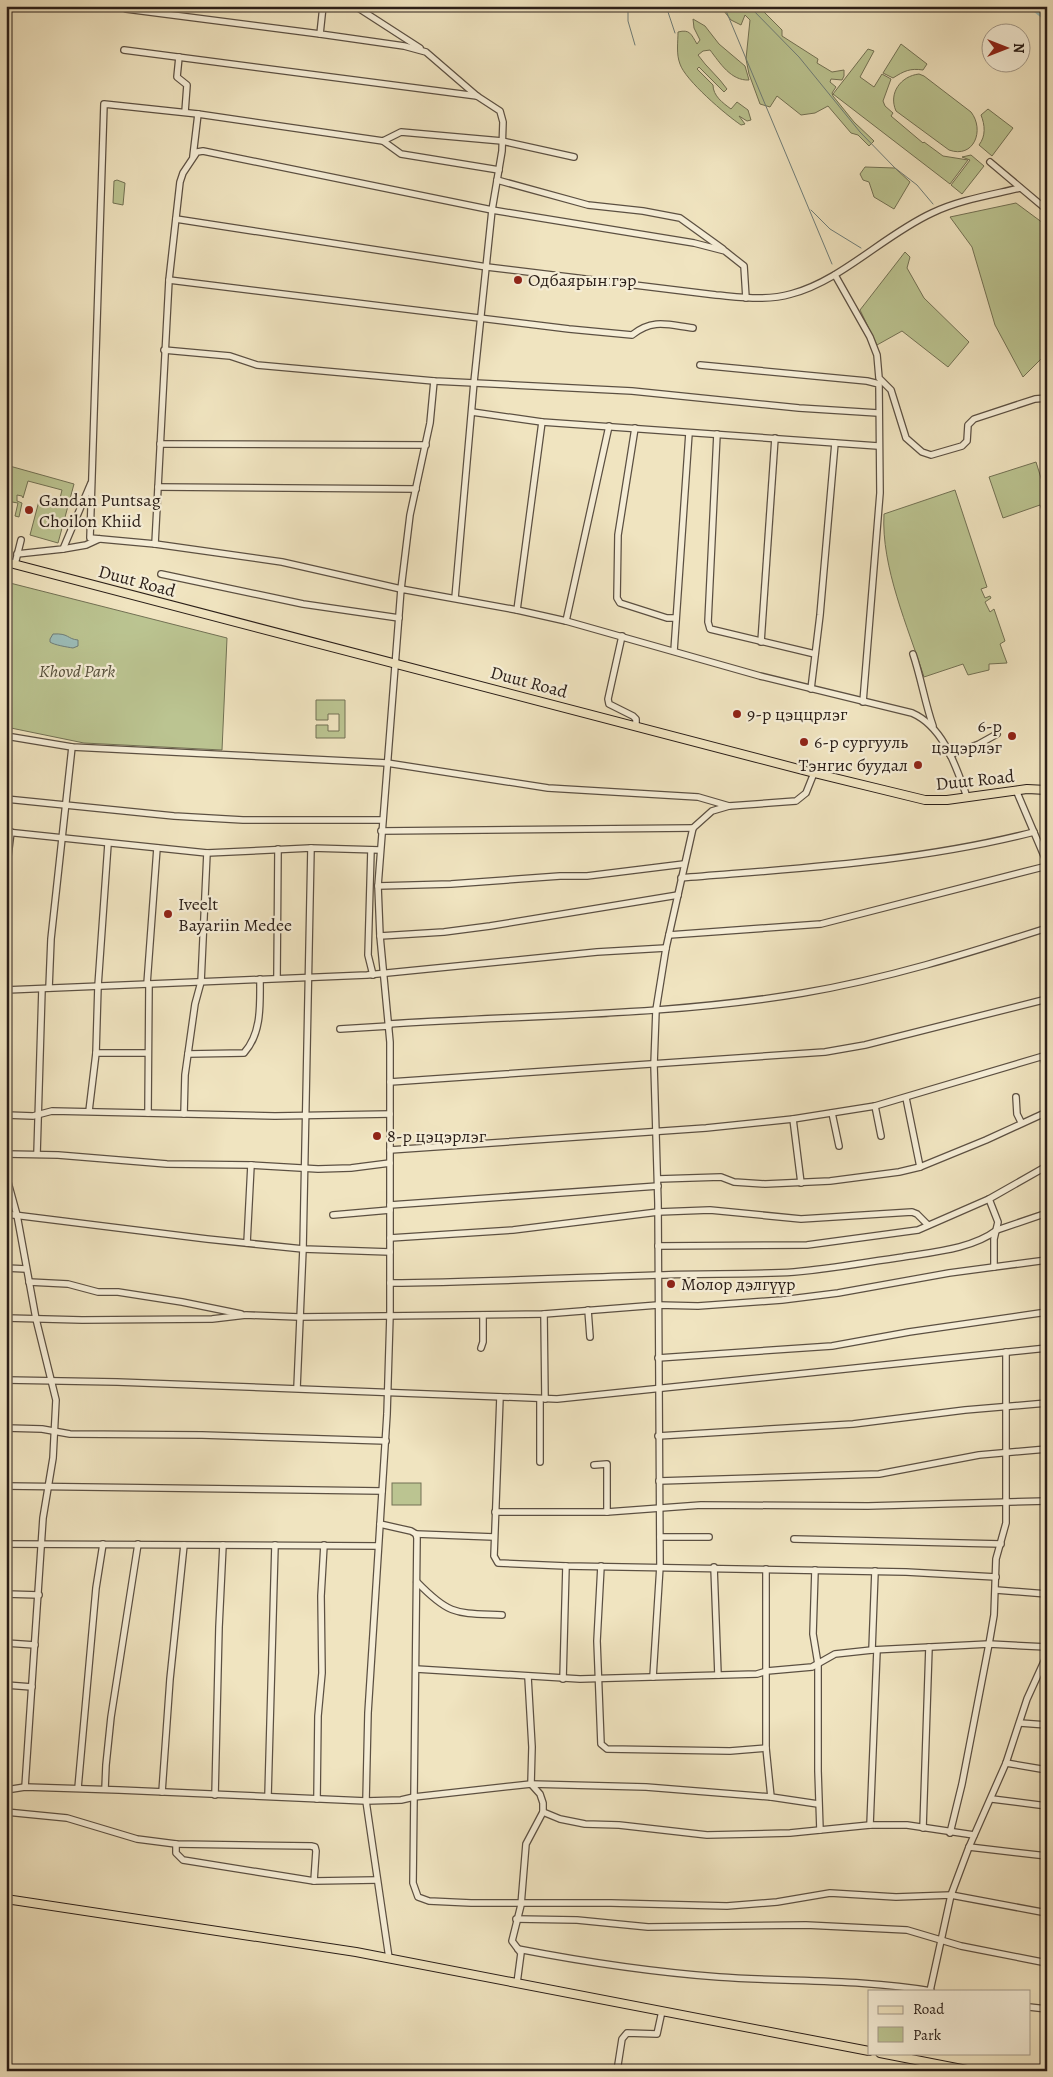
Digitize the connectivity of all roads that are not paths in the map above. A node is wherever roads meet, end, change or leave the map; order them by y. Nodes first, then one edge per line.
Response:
1 (323, 6) edge
2 (355, 6) edge
3 (126, 9) dead end
4 (320, 34) junction
5 (124, 50) dead end
6 (426, 52) junction
7 (179, 57) junction
8 (477, 96) junction
9 (185, 112) junction
10 (198, 114) junction
11 (383, 141) junction
12 (502, 142) junction
13 (193, 157) junction
14 (574, 157) dead end
15 (990, 162) dead end
16 (499, 170) junction
17 (498, 180) junction
18 (1020, 188) junction
19 (492, 210) junction
20 (1047, 210) edge
21 (176, 218) junction
22 (725, 251) junction
23 (487, 267) junction
24 (835, 275) junction
25 (169, 280) junction
26 (746, 298) junction
27 (481, 317) junction
28 (693, 328) dead end
29 (164, 350) junction
30 (700, 365) dead end
31 (434, 381) junction
32 (879, 381) junction
33 (474, 382) junction
34 (1047, 398) edge
35 (472, 412) junction
36 (878, 413) junction
37 (542, 422) junction
38 (609, 426) junction
39 (635, 428) junction
40 (689, 433) junction
41 (717, 434) junction
42 (775, 438) junction
43 (835, 443) junction
44 (160, 444) junction
45 (426, 445) junction
46 (878, 446) junction
47 (92, 479) junction
48 (158, 487) junction
49 (416, 489) junction
50 (100, 539) junction
51 (21, 540) dead end
52 (155, 544) junction
53 (63, 549) junction
54 (17, 554) junction
55 (6, 562) edge
56 (15, 564) junction
57 (161, 574) dead end
58 (402, 589) junction
59 (455, 598) junction
60 (518, 610) junction
61 (399, 618) junction
62 (676, 618) junction
63 (566, 621) junction
64 (622, 636) junction
65 (761, 642) junction
66 (674, 651) junction
67 (815, 654) junction
68 (913, 654) dead end
69 (396, 662) junction
70 (810, 689) junction
71 (864, 702) junction
72 (636, 726) junction
73 (934, 728) junction
74 (997, 734) dead end
75 (6, 736) edge
76 (72, 747) junction
77 (950, 755) junction
78 (387, 763) junction
79 (814, 773) junction
80 (1016, 790) junction
81 (1047, 790) edge
82 (967, 797) junction
83 (6, 799) edge
84 (65, 806) junction
85 (729, 806) junction
86 (382, 820) junction
87 (693, 828) junction
88 (381, 831) junction
89 (8, 832) edge
90 (1034, 832) junction
91 (62, 838) junction
92 (108, 844) junction
93 (157, 848) junction
94 (311, 848) junction
95 (278, 849) junction
96 (371, 850) junction
97 (380, 850) junction
98 (207, 853) junction
99 (684, 864) junction
100 (1047, 864) edge
101 (6, 872) edge
102 (681, 878) junction
103 (378, 886) junction
104 (678, 895) junction
105 (1047, 928) edge
106 (669, 935) junction
107 (380, 936) junction
108 (666, 948) junction
109 (383, 974) junction
110 (373, 975) junction
111 (277, 978) junction
112 (308, 978) junction
113 (260, 979) junction
114 (201, 982) junction
115 (148, 984) junction
116 (98, 986) junction
117 (45, 988) junction
118 (6, 990) edge
119 (1047, 999) edge
120 (656, 1010) junction
121 (389, 1025) junction
122 (340, 1029) dead end
123 (96, 1053) junction
124 (148, 1053) junction
125 (188, 1054) junction
126 (1045, 1055) edge
127 (654, 1065) junction
128 (1047, 1071) edge
129 (390, 1082) junction
130 (1016, 1097) dead end
131 (906, 1098) junction
132 (875, 1106) junction
133 (90, 1111) junction
134 (1047, 1112) edge
135 (148, 1113) junction
136 (832, 1113) junction
137 (6, 1114) edge
138 (38, 1114) junction
139 (184, 1114) junction
140 (390, 1114) junction
141 (304, 1115) junction
142 (793, 1118) junction
143 (1021, 1122) junction
144 (657, 1131) junction
145 (881, 1136) dead end
146 (838, 1146) dead end
147 (390, 1150) junction
148 (6, 1154) edge
149 (37, 1154) junction
150 (390, 1163) junction
151 (251, 1165) junction
152 (920, 1166) junction
153 (1047, 1166) edge
154 (304, 1168) junction
155 (6, 1175) edge
156 (658, 1179) junction
157 (801, 1183) junction
158 (658, 1186) junction
159 (989, 1199) junction
160 (390, 1208) junction
161 (658, 1212) junction
162 (1047, 1212) edge
163 (6, 1214) edge
164 (17, 1215) junction
165 (333, 1215) dead end
166 (928, 1225) junction
167 (996, 1230) junction
168 (390, 1238) junction
169 (247, 1243) junction
170 (658, 1246) junction
171 (303, 1248) junction
172 (390, 1252) junction
173 (1047, 1260) edge
174 (994, 1266) junction
175 (6, 1268) edge
176 (26, 1269) junction
177 (658, 1275) junction
178 (29, 1282) junction
179 (390, 1283) junction
180 (658, 1305) junction
181 (588, 1310) junction
182 (1047, 1312) edge
183 (544, 1314) junction
184 (246, 1315) junction
185 (390, 1315) junction
186 (483, 1315) junction
187 (299, 1317) junction
188 (6, 1318) edge
189 (36, 1319) junction
190 (590, 1337) dead end
191 (481, 1348) dead end
192 (1047, 1348) edge
193 (1006, 1352) junction
194 (658, 1358) junction
195 (6, 1380) edge
196 (52, 1381) junction
197 (297, 1388) junction
198 (658, 1389) junction
199 (388, 1392) junction
200 (500, 1397) junction
201 (542, 1399) junction
202 (1047, 1403) edge
203 (1006, 1406) junction
204 (6, 1428) edge
205 (55, 1431) junction
206 (658, 1436) junction
207 (386, 1441) junction
208 (1047, 1449) edge
209 (1005, 1453) junction
210 (540, 1462) dead end
211 (594, 1465) dead end
212 (658, 1481) junction
213 (6, 1486) edge
214 (47, 1487) junction
215 (382, 1491) junction
216 (1006, 1501) junction
217 (1047, 1501) edge
218 (659, 1508) junction
219 (495, 1512) junction
220 (607, 1512) junction
221 (380, 1524) junction
222 (416, 1534) junction
223 (494, 1537) junction
224 (660, 1537) junction
225 (709, 1538) dead end
226 (794, 1539) dead end
227 (6, 1544) edge
228 (103, 1544) junction
229 (138, 1544) junction
230 (1001, 1544) junction
231 (42, 1545) junction
232 (184, 1545) junction
233 (275, 1545) junction
234 (324, 1545) junction
235 (223, 1546) junction
236 (378, 1546) junction
237 (566, 1566) junction
238 (601, 1566) junction
239 (660, 1566) junction
240 (714, 1567) junction
241 (766, 1569) junction
242 (815, 1570) junction
243 (875, 1571) junction
244 (996, 1577) junction
245 (417, 1582) junction
246 (996, 1590) junction
247 (6, 1594) edge
248 (1047, 1594) edge
249 (39, 1595) junction
250 (502, 1615) dead end
251 (6, 1643) edge
252 (989, 1644) junction
253 (35, 1645) junction
254 (1047, 1647) edge
255 (929, 1648) junction
256 (875, 1650) junction
257 (1047, 1654) edge
258 (818, 1664) junction
259 (416, 1669) junction
260 (767, 1671) junction
261 (718, 1675) junction
262 (528, 1677) junction
263 (653, 1677) junction
264 (563, 1679) junction
265 (598, 1679) junction
266 (6, 1685) edge
267 (32, 1687) junction
268 (1020, 1723) junction
269 (1047, 1725) edge
270 (766, 1748) junction
271 (1006, 1763) junction
272 (1047, 1770) edge
273 (531, 1784) junction
274 (25, 1787) junction
275 (78, 1788) junction
276 (105, 1789) junction
277 (6, 1790) edge
278 (162, 1792) junction
279 (215, 1795) junction
280 (268, 1796) junction
281 (414, 1797) junction
282 (771, 1797) junction
283 (317, 1799) junction
284 (992, 1799) junction
285 (366, 1801) junction
286 (818, 1804) junction
287 (1047, 1806) edge
288 (6, 1812) edge
289 (543, 1812) junction
290 (870, 1825) junction
291 (923, 1828) junction
292 (820, 1830) junction
293 (950, 1832) junction
294 (974, 1835) junction
295 (176, 1844) junction
296 (969, 1847) junction
297 (1047, 1856) edge
298 (377, 1880) junction
299 (314, 1882) junction
300 (951, 1895) junction
301 (6, 1900) edge
302 (520, 1905) junction
303 (1047, 1913) edge
304 (516, 1919) junction
305 (941, 1941) junction
306 (518, 1950) junction
307 (389, 1958) junction
308 (1047, 1963) edge
309 (517, 1983) junction
310 (926, 1990) edge
311 (931, 1990) edge
312 (1030, 2007) edge
313 (1047, 2009) edge
314 (662, 2011) junction
315 (868, 2051) edge
316 (889, 2054) edge
317 (917, 2057) edge
318 (617, 2071) edge
319 (972, 2071) edge

1 - 4 street
2 - 6 street
3 - 4 street
4 - 6 street
5 - 7 street
6 - 8 street
7 - 8 street
7 - 9 street
8 - 12 street
9 - 10 street
9 - 47 street
10 - 11 street
10 - 13 street
11 - 12 street
11 - 16 street
12 - 14 street
12 - 16 street
13 - 19 street
13 - 21 street
15 - 18 street
16 - 17 street
17 - 19 street
17 - 22 street
18 - 20 street
18 - 24 street
19 - 22 street
19 - 23 street
21 - 23 street
21 - 25 street
22 - 26 street
23 - 26 street
23 - 27 street
24 - 26 street
24 - 32 street
25 - 27 street
25 - 29 street
27 - 28 street
27 - 33 street
29 - 31 street
29 - 44 street
30 - 32 street
31 - 33 street
31 - 45 street
32 - 34 street
32 - 36 street
33 - 35 street
33 - 36 street
35 - 37 street
35 - 59 street
36 - 46 street
37 - 38 street
37 - 60 street
38 - 39 street
38 - 63 street
39 - 40 street
39 - 62 street
40 - 41 street
40 - 62 street
41 - 42 street
41 - 65 street
42 - 43 street
42 - 65 street
43 - 46 street
43 - 67 street
44 - 45 street
44 - 48 street
45 - 49 street
46 - 71 street
47 - 50 street
47 - 53 street
48 - 49 street
48 - 52 street
49 - 58 street
50 - 52 street
50 - 53 street
51 - 54 street
52 - 58 street
53 - 54 street
54 - 56 street
55 - 56 main road, Duut Road
56 - 69 main road, Duut Road
57 - 61 street
58 - 59 street
58 - 61 street
59 - 60 street
60 - 63 street
61 - 69 street
62 - 66 street
63 - 64 street
64 - 66 street
64 - 72 street
65 - 67 street
66 - 70 street
67 - 70 street
68 - 73 street
69 - 72 main road, Duut Road
69 - 78 street
70 - 71 street
71 - 73 street
72 - 79 main road, Duut Road
73 - 77 street
74 - 77 street
75 - 76 street
76 - 78 street
76 - 84 street
77 - 82 street
78 - 85 street
78 - 86 street
79 - 82 main road, Duut Road
79 - 85 street
80 - 81 main road, Duut Road
80 - 82 main road, Duut Road
80 - 90 street
83 - 84 street
84 - 86 street
84 - 91 street
85 - 87 street
86 - 88 street
87 - 88 street
87 - 99 street
88 - 97 street
89 - 91 street
89 - 101 street
90 - 100 street
90 - 102 street
91 - 92 street
91 - 117 street
92 - 93 street
92 - 116 street
93 - 98 street
93 - 115 street
94 - 95 street
94 - 96 street
94 - 112 street
95 - 98 street
95 - 111 street
96 - 97 street
96 - 110 street
97 - 103 street
98 - 114 street
99 - 102 street
99 - 103 street
100 - 106 street
102 - 104 street
103 - 107 street
104 - 106 street
104 - 107 street
105 - 120 street
106 - 108 street
107 - 109 street
108 - 109 street
108 - 120 street
109 - 110 street
109 - 121 street
110 - 112 street
111 - 112 street
111 - 113 street
112 - 141 street
113 - 114 street
113 - 125 street
114 - 115 street
114 - 125 street
115 - 116 street
115 - 124 street
116 - 117 street
116 - 123 street
117 - 118 street
117 - 138 street
119 - 127 street
120 - 121 street
120 - 127 street
121 - 122 street
121 - 129 street
123 - 124 street
123 - 133 street
124 - 135 street
125 - 139 street
126 - 128 street
126 - 131 street
127 - 129 street
127 - 144 street
129 - 140 street
130 - 143 street
131 - 132 street
131 - 152 street
132 - 136 street
132 - 145 street
133 - 135 street
133 - 138 street
134 - 143 street
135 - 139 street
136 - 142 street
136 - 146 street
137 - 138 street
138 - 149 street
139 - 141 street
140 - 141 street
140 - 147 street
141 - 154 street
142 - 144 street
142 - 157 street
143 - 152 street
144 - 147 street
144 - 156 street
147 - 150 street
148 - 149 street
149 - 151 street
150 - 154 street
150 - 160 street
151 - 154 street
151 - 169 street
152 - 157 street
153 - 159 street
154 - 171 street
155 - 164 street
156 - 157 street
156 - 158 street
158 - 160 street
158 - 161 street
159 - 166 street
159 - 167 street
160 - 165 street
160 - 168 street
161 - 166 street
161 - 168 street
161 - 170 street
162 - 167 street
163 - 164 street
164 - 169 street
164 - 176 street
166 - 170 street
167 - 174 street
167 - 177 street
168 - 172 street
169 - 171 street
170 - 177 street
171 - 172 street
171 - 187 street
172 - 179 street
173 - 174 street
174 - 180 street
175 - 176 street
176 - 178 street
177 - 179 street
177 - 180 street
178 - 184 street
178 - 189 street
179 - 185 street
180 - 181 street
180 - 194 street
181 - 183 street
181 - 190 street
182 - 194 street
183 - 186 street
183 - 201 street
184 - 187 street
184 - 189 street
185 - 186 street
185 - 187 street
185 - 199 street
186 - 191 street
187 - 197 street
188 - 189 street
189 - 196 street
192 - 193 street
193 - 198 street
193 - 203 street
194 - 198 street
195 - 196 street
196 - 197 street
196 - 205 street
197 - 199 street
198 - 201 street
198 - 206 street
199 - 200 street
199 - 207 street
200 - 201 street
200 - 219 street
201 - 210 street
202 - 203 street
203 - 206 street
203 - 209 street
204 - 205 street
205 - 207 street
205 - 214 street
206 - 212 street
207 - 215 street
208 - 209 street
209 - 212 street
209 - 216 street
211 - 220 street
212 - 218 street
213 - 214 street
214 - 215 street
214 - 231 street
215 - 221 street
216 - 217 street
216 - 218 street
216 - 230 street
218 - 220 street
218 - 224 street
219 - 220 street
219 - 223 street
221 - 222 street
221 - 236 street
222 - 223 street
222 - 245 street
223 - 237 street
224 - 225 street
224 - 239 street
226 - 230 street
227 - 231 street
228 - 229 street
228 - 231 street
228 - 275 street
229 - 232 street
229 - 276 street
230 - 244 street
231 - 249 street
232 - 235 street
232 - 278 street
233 - 234 street
233 - 235 street
233 - 280 street
234 - 236 street
234 - 283 street
235 - 279 street
236 - 285 street
237 - 238 street
237 - 264 street
238 - 239 street
238 - 265 street
239 - 240 street
239 - 263 street
240 - 241 street
240 - 261 street
241 - 242 street
241 - 260 street
242 - 243 street
242 - 258 street
243 - 244 street
243 - 256 street
244 - 246 street
245 - 250 street
245 - 259 street
246 - 248 street
246 - 252 street
247 - 249 street
249 - 253 street
251 - 253 street
252 - 254 street
252 - 255 street
252 - 293 street
253 - 267 street
255 - 256 street
255 - 291 street
256 - 258 street
256 - 290 street
257 - 268 street
258 - 260 street
258 - 286 street
259 - 262 street
259 - 281 street
260 - 261 street
260 - 270 street
261 - 263 street
262 - 264 street
262 - 273 street
263 - 265 street
264 - 265 street
265 - 270 street
266 - 267 street
267 - 274 street
268 - 269 street
268 - 271 street
270 - 282 street
271 - 272 street
271 - 284 street
273 - 281 street
273 - 282 street
273 - 289 street
274 - 275 street
274 - 277 street
275 - 276 street
276 - 278 street
278 - 279 street
279 - 280 street
280 - 283 street
281 - 285 street
281 - 302 street
282 - 286 street
283 - 285 street
284 - 287 street
284 - 294 street
285 - 298 street
286 - 292 street
288 - 295 street
289 - 292 street
289 - 302 street
290 - 291 street
290 - 292 street
291 - 293 street
293 - 294 street
294 - 296 street
295 - 299 street
295 - 299 street
296 - 297 street
296 - 300 street
298 - 299 street
298 - 307 street
300 - 302 street
300 - 303 street
300 - 305 street
301 - 307 main road
302 - 304 street
304 - 305 street
304 - 306 street
305 - 308 street
305 - 311 street
306 - 309 street
306 - 310 street
307 - 309 main road
309 - 314 main road
312 - 313 street
314 - 315 main road
314 - 318 street
316 - 317 main road
317 - 319 main road

